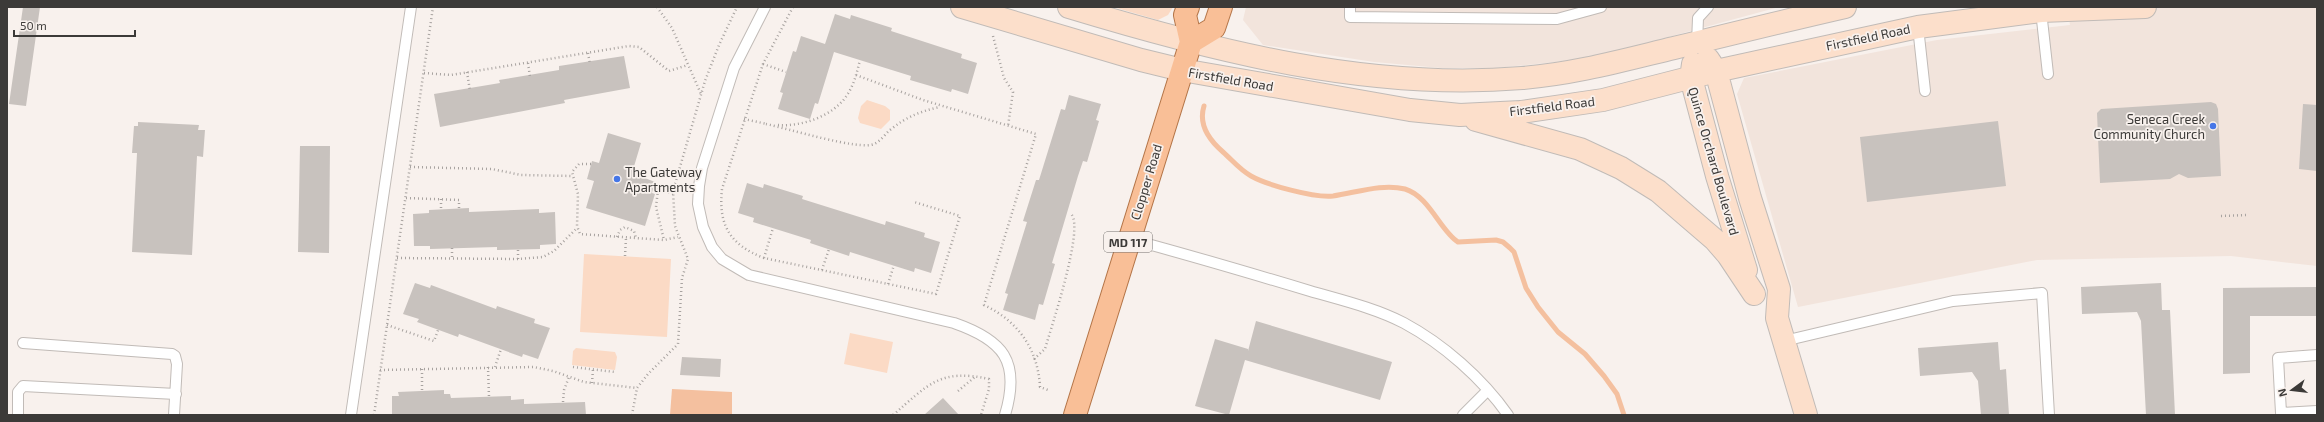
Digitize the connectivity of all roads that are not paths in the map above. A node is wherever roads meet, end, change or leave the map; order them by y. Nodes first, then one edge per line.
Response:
1 (411, 7) edge
2 (765, 7) edge
3 (962, 7) edge
4 (1069, 7) edge
5 (1188, 7) edge
6 (1221, 7) edge
7 (1350, 7) edge
8 (1601, 7) edge
9 (1708, 7) edge
10 (1845, 7) edge
11 (2145, 7) edge
12 (2040, 8) edge
13 (1918, 27) junction
14 (1191, 42) junction
15 (1697, 43) junction
16 (1182, 70) junction
17 (1716, 71) junction
18 (2048, 74) dead end
19 (1691, 78) junction
20 (1925, 91) dead end
21 (1460, 115) junction
22 (1129, 239) junction
23 (1754, 294) junction
24 (1777, 318) junction
25 (1784, 341) junction
26 (23, 343) dead end
27 (2317, 355) edge
28 (1487, 391) junction
29 (176, 394) junction
30 (2317, 411) edge
31 (18, 415) edge
32 (174, 415) edge
33 (351, 415) edge
34 (1005, 415) edge
35 (1075, 415) edge
36 (1463, 415) edge
37 (1508, 415) edge
38 (1806, 415) edge
39 (2049, 415) edge

1 - 33 lane
2 - 34 lane
3 - 16 street, Firstfield Road
4 - 14 street, Firstfield Road
5 - 14 main road
6 - 14 main road
7 - 8 lane
9 - 15 lane
10 - 15 street, Firstfield Road
11 - 12 street, Firstfield Road
12 - 13 street, Firstfield Road
12 - 18 lane
13 - 17 street, Firstfield Road
13 - 20 lane
14 - 15 street, Firstfield Road
14 - 16 main road, Clopper Road / MD 117
15 - 17 street, Quince Orchard Boulevard
15 - 19 street, Quince Orchard Boulevard
16 - 21 street, Firstfield Road
16 - 22 main road, Clopper Road / MD 117
17 - 19 street, Firstfield Road
17 - 24 street, Quince Orchard Boulevard
19 - 21 street, Firstfield Road
19 - 23 street, Quince Orchard Boulevard
21 - 23 street
22 - 28 lane
22 - 35 main road, Clopper Road / MD 117
23 - 24 street, Quince Orchard Boulevard
24 - 25 street, Quince Orchard Boulevard
25 - 38 street, Quince Orchard Boulevard
25 - 39 lane
26 - 29 lane
27 - 30 lane
28 - 36 lane
28 - 37 lane
29 - 31 lane
29 - 32 lane

